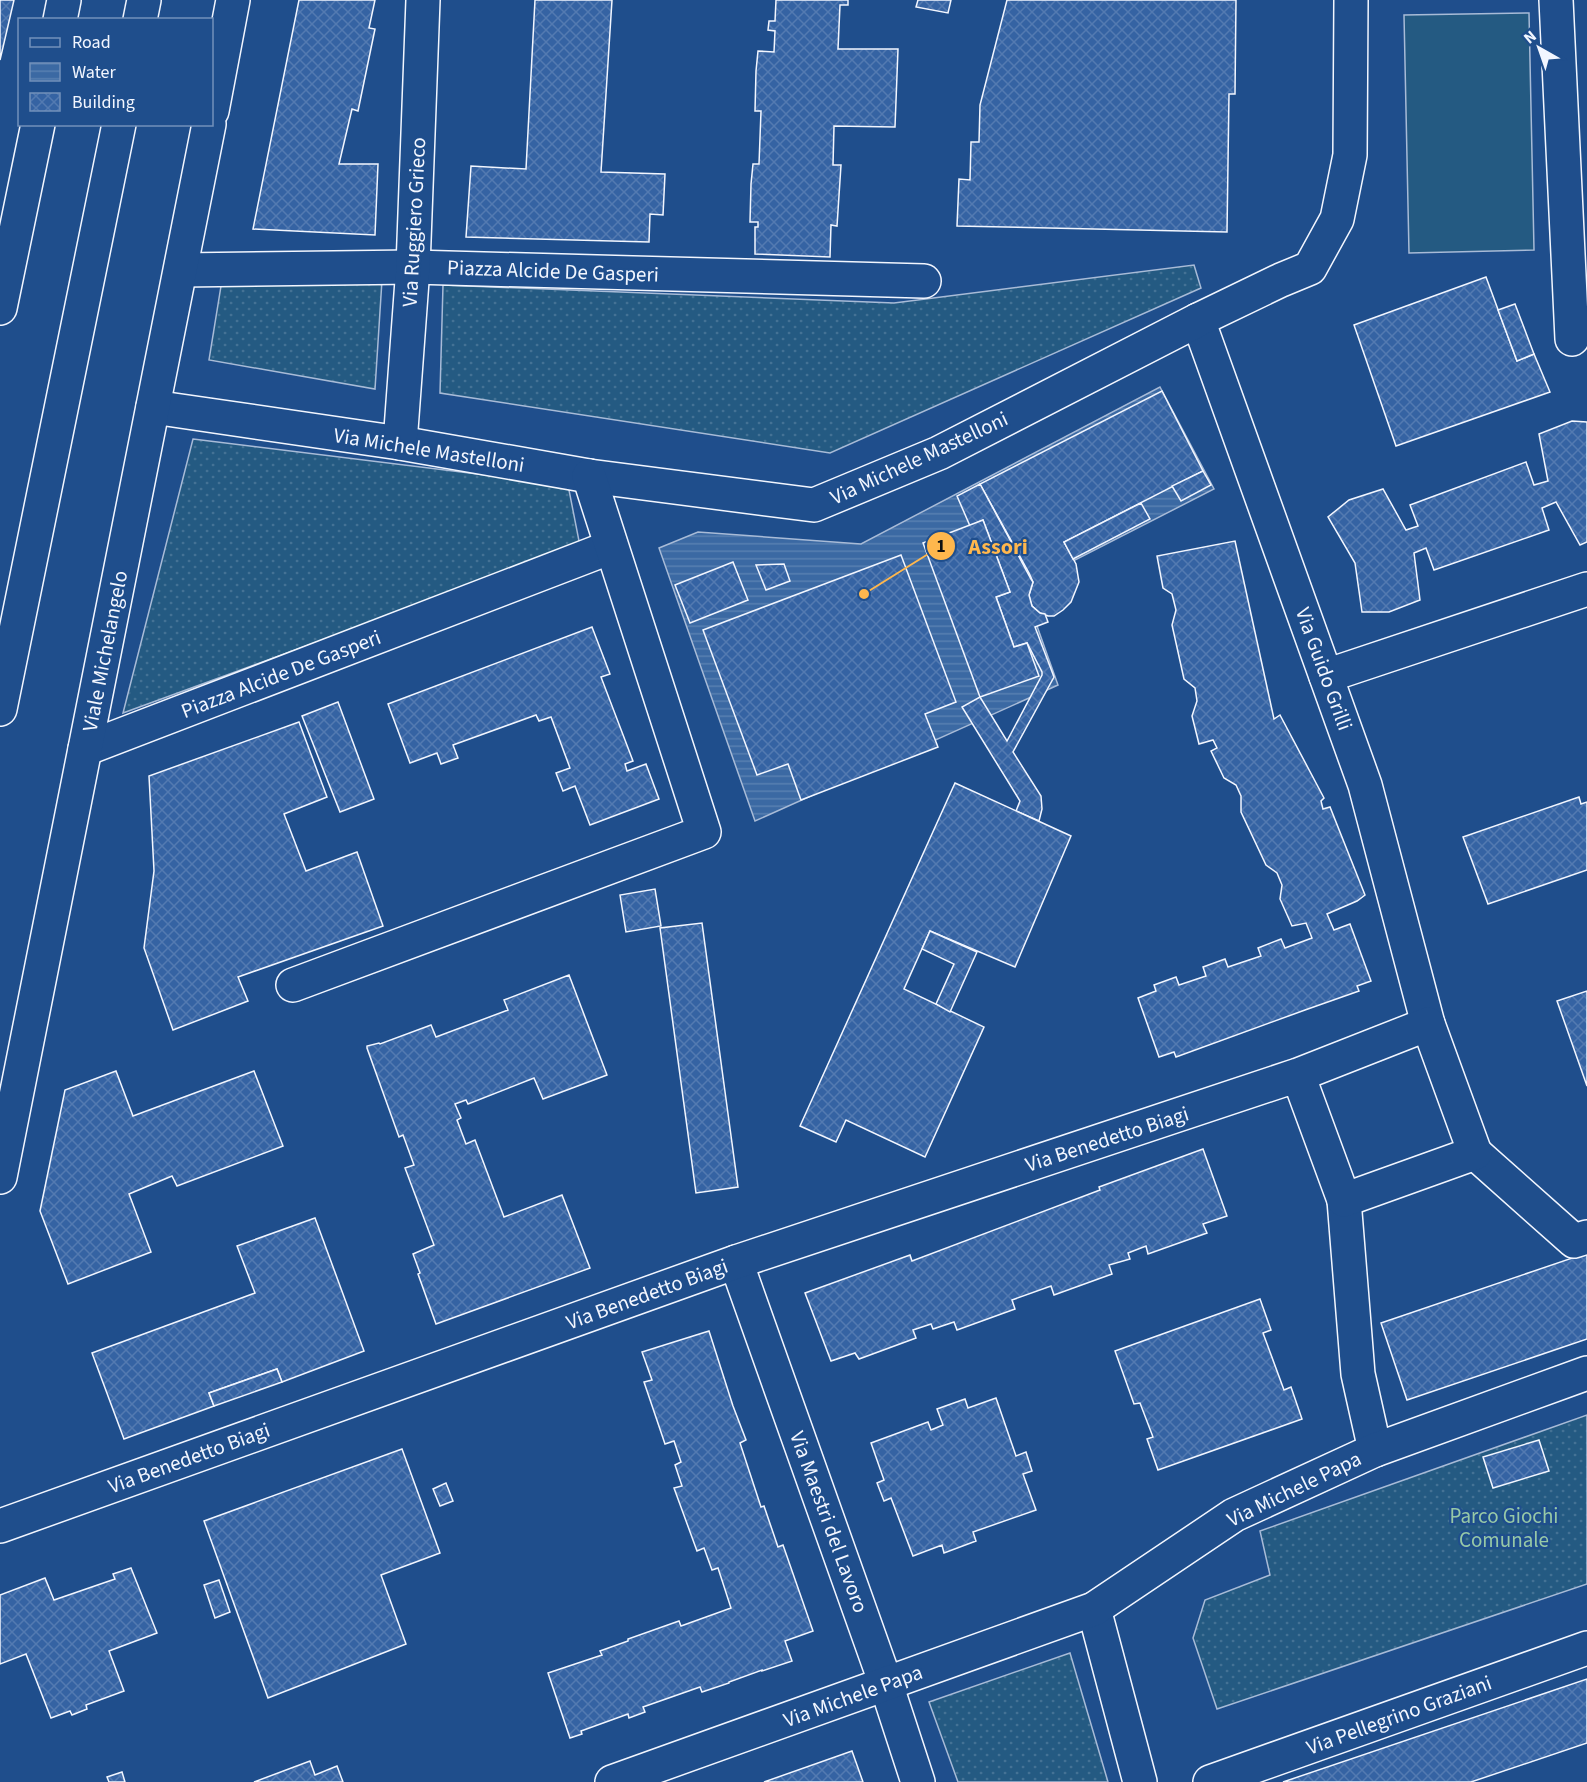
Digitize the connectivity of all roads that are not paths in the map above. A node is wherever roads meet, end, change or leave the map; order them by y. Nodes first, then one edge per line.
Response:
1 (64, 0) edge
2 (144, 0) edge
3 (233, 0) edge
4 (423, 0) edge
5 (1351, 0) edge
6 (1556, 0) edge
7 (60, 18) edge
8 (140, 18) edge
9 (213, 106) edge
10 (38, 126) edge
11 (119, 126) edge
12 (209, 126) edge
13 (412, 267) junction
14 (181, 270) junction
15 (4, 276) edge
16 (924, 281) dead end
17 (0, 308) edge
18 (1198, 320) junction
19 (1572, 339) dead end
20 (153, 407) junction
21 (400, 443) junction
22 (589, 477) junction
23 (612, 547) junction
24 (1587, 589) edge
25 (1326, 675) junction
26 (0, 709) edge
27 (85, 749) junction
28 (293, 985) dead end
29 (1428, 1024) junction
30 (1298, 1075) junction
31 (1475, 1153) junction
32 (0, 1177) edge
33 (1344, 1200) junction
34 (1587, 1237) edge
35 (736, 1262) junction
36 (1587, 1373) edge
37 (1375, 1450) junction
38 (0, 1526) edge
39 (1094, 1609) junction
40 (1587, 1648) edge
41 (886, 1683) junction
42 (612, 1782) edge
43 (918, 1782) edge
44 (1140, 1782) edge
45 (1210, 1782) edge

1 - 7 street
2 - 8 street
3 - 9 street
4 - 13 street, Via Ruggiero Grieco
5 - 18 street, Via Michele Mastelloni
6 - 19 street
10 - 15 street
11 - 26 street
12 - 14 street, Viale Michelangelo
13 - 14 street, Piazza Alcide De Gasperi
13 - 16 street, Piazza Alcide De Gasperi
13 - 21 street, Via Ruggiero Grieco
14 - 20 street, Viale Michelangelo
15 - 17 street
18 - 22 street, Via Michele Mastelloni
18 - 25 street, Via Guido Grilli
20 - 21 street, Via Michele Mastelloni
20 - 27 street, Viale Michelangelo
21 - 22 street, Via Michele Mastelloni
22 - 23 street
23 - 27 street, Piazza Alcide De Gasperi
23 - 28 street
24 - 25 street
25 - 29 street, Via Guido Grilli
27 - 32 street, Viale Michelangelo
29 - 30 street, Via Benedetto Biagi
29 - 31 street, Via Guido Grilli
30 - 33 street
30 - 35 street, Via Benedetto Biagi
31 - 33 street
31 - 34 street
33 - 37 street
35 - 38 street, Via Benedetto Biagi
35 - 41 street, Via Maestri del Lavoro
36 - 37 street
37 - 39 street, Via Michele Papa
39 - 41 street, Via Michele Papa
39 - 44 street
40 - 45 street, Via Pellegrino Graziani
41 - 42 street, Via Michele Papa
41 - 43 street, Via Maestri del Lavoro

